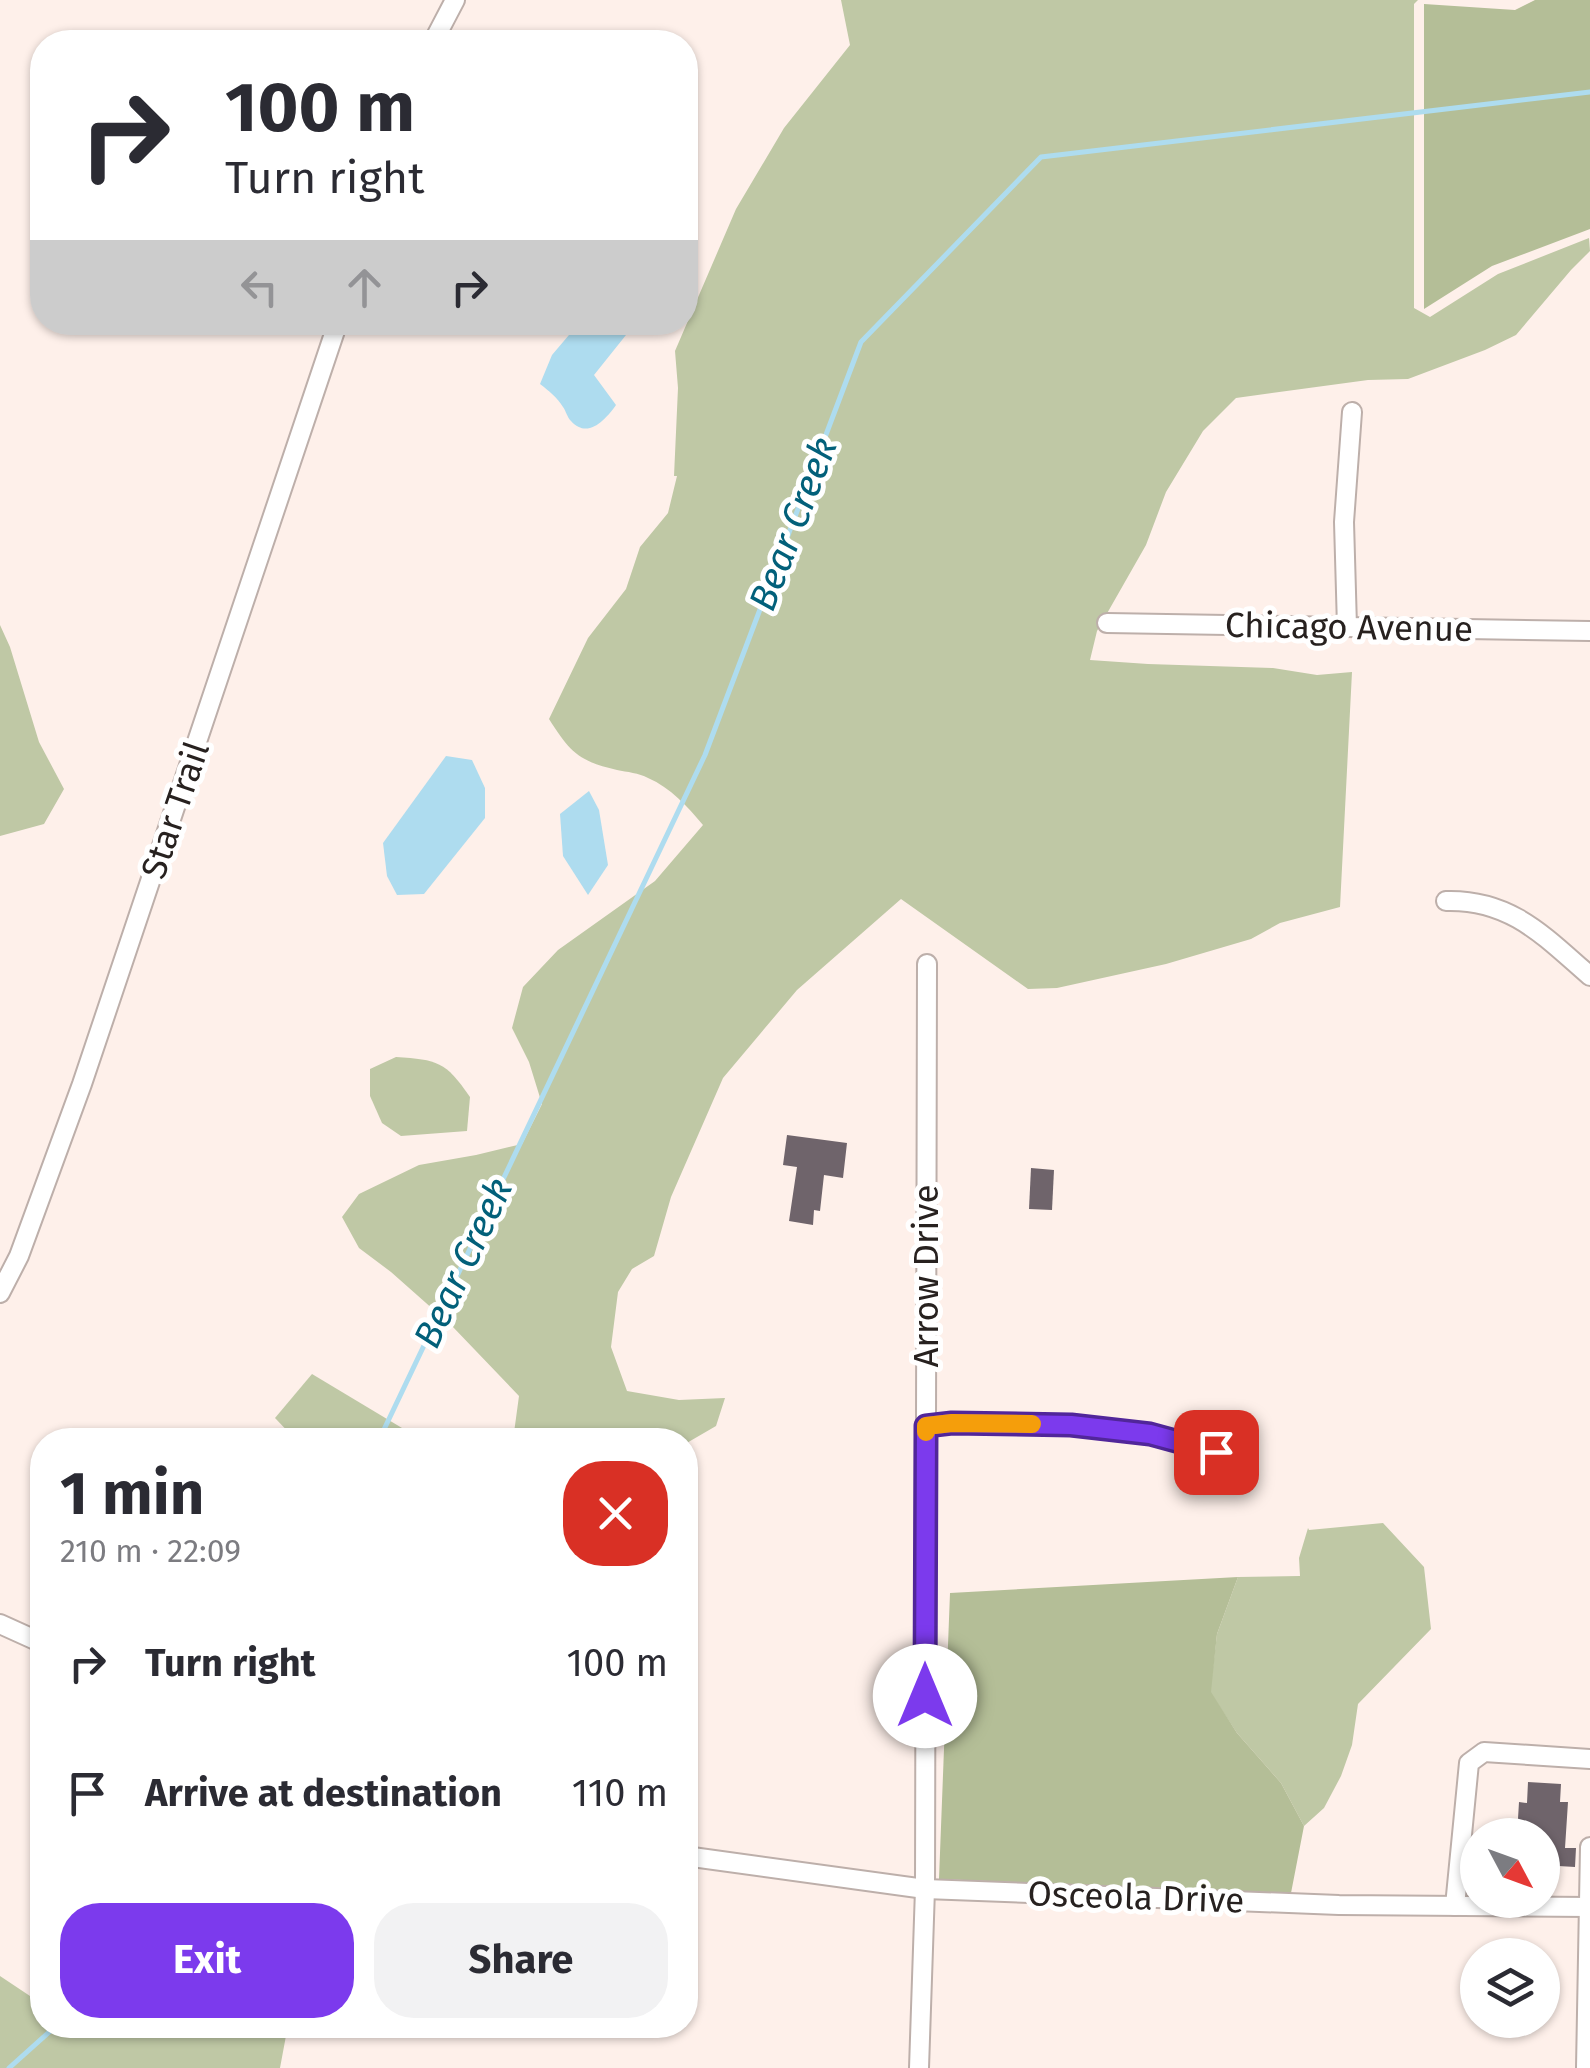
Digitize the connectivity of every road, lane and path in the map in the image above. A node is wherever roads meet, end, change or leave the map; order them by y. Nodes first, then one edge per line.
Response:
1 (455, 0) edge
2 (439, 30) edge
3 (334, 335) edge
4 (1352, 412) dead end
5 (1108, 622) dead end
6 (1347, 627) junction
7 (1590, 631) edge
8 (1446, 902) dead end
9 (926, 964) dead end
10 (1590, 976) edge
11 (0, 1293) edge
12 (926, 1426) junction
13 (1216, 1452) dead end
14 (0, 1624) edge
15 (30, 1637) edge
16 (1590, 1760) edge
17 (1590, 1847) edge
18 (698, 1858) edge
19 (925, 1889) junction
20 (1455, 1906) junction
21 (1589, 1908) edge
22 (919, 2068) edge
23 (1586, 2068) edge

1 - 2 street
3 - 11 street, Star Trail
4 - 6 street
5 - 6 street, Chicago Avenue
6 - 7 street, Chicago Avenue
8 - 10 street
9 - 12 street, Arrow Drive
12 - 13 street
12 - 19 street, Arrow Drive
14 - 15 street
16 - 20 street
17 - 21 street
18 - 19 street, Osceola Drive
19 - 20 street, Osceola Drive
19 - 22 street, Arrow Drive
20 - 21 street, Osceola Drive
21 - 23 street

